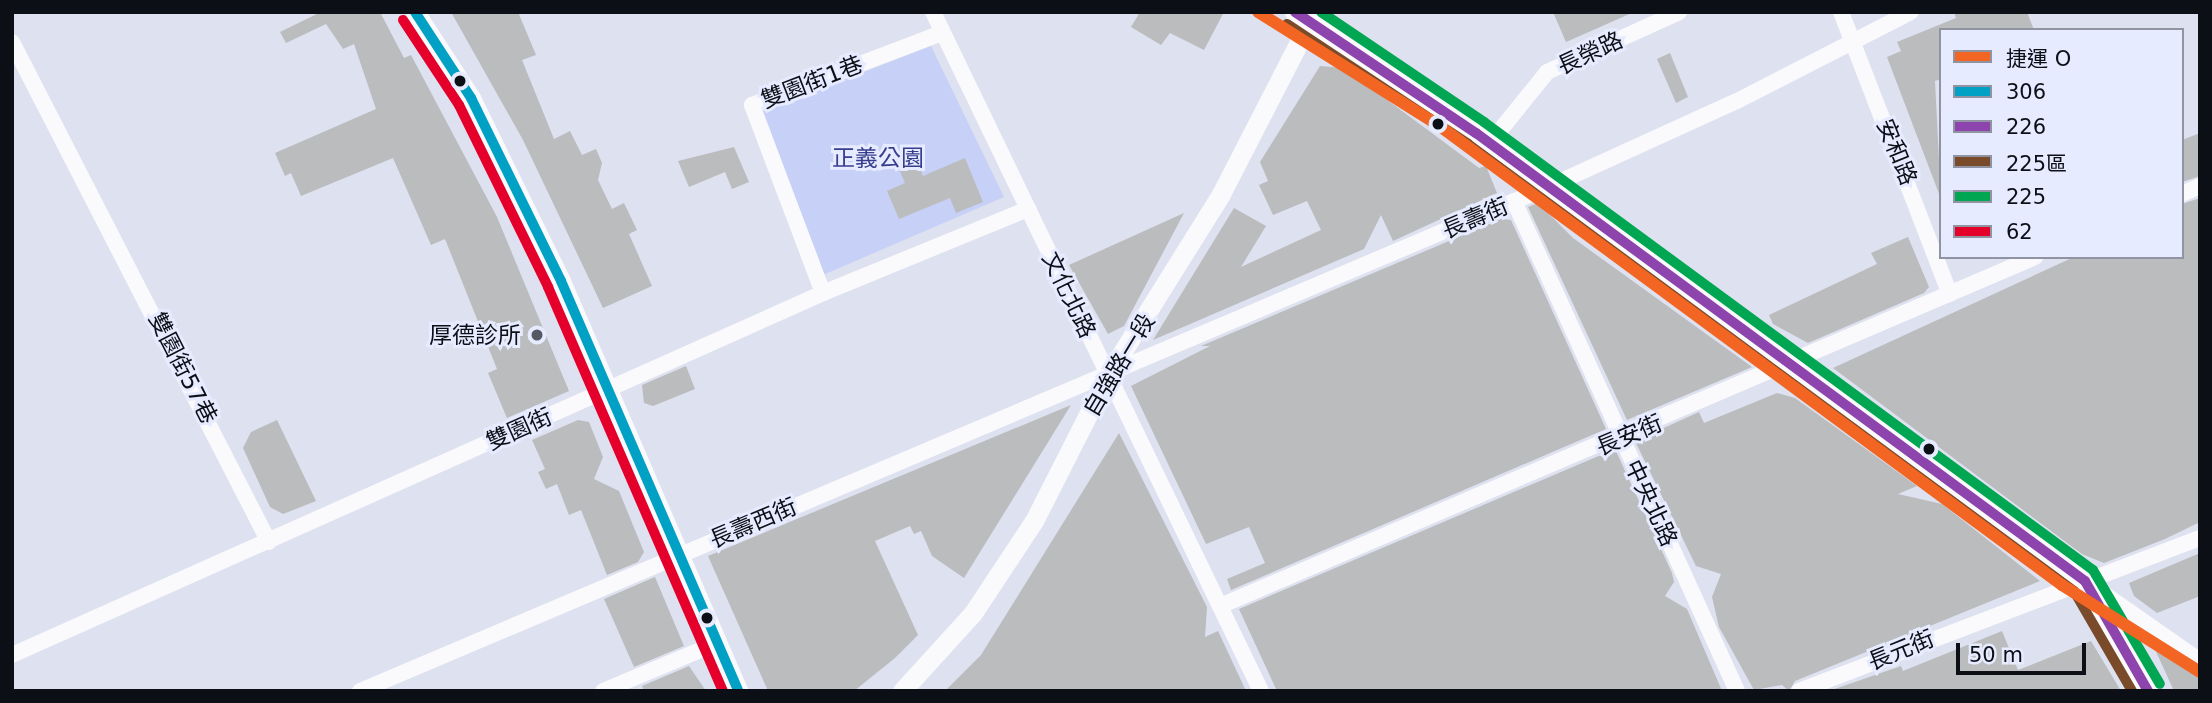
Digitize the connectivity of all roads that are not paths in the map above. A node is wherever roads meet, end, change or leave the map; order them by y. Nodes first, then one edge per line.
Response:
1 (415, 12) edge
2 (933, 12) edge
3 (1679, 12) edge
4 (1841, 12) edge
5 (1911, 12) edge
6 (1303, 17) edge
7 (942, 33) junction
8 (1851, 40) junction
9 (12, 42) edge
10 (1489, 144) junction
11 (2200, 186) edge
12 (1548, 187) junction
13 (2184, 193) edge
14 (1514, 201) junction
15 (1028, 209) junction
16 (2030, 259) edge
17 (823, 293) junction
18 (1950, 294) junction
19 (1790, 364) junction
20 (1108, 375) junction
21 (607, 389) junction
22 (1622, 438) junction
23 (2200, 538) edge
24 (269, 542) junction
25 (678, 554) junction
26 (2085, 581) junction
27 (1220, 606) junction
28 (717, 642) junction
29 (12, 655) edge
30 (2200, 661) edge
31 (360, 691) edge
32 (603, 691) edge
33 (738, 691) edge
34 (902, 691) edge
35 (1261, 691) edge
36 (1737, 691) edge
37 (1799, 691) edge
38 (2148, 691) edge

1 - 21 street
2 - 7 street, 文化北路
3 - 10 street, 長榮路
4 - 8 street, 安和路
5 - 8 street, 長壽街
6 - 10 main road
6 - 20 street, 自強路一段
7 - 15 street, 文化北路
7 - 17 street, 雙園街1巷
8 - 12 street, 長壽街
8 - 18 street, 安和路
9 - 24 street, 雙園街57巷
10 - 12 main road
11 - 13 street
12 - 14 street, 長壽街
12 - 19 main road
14 - 20 street, 長壽街
14 - 22 street, 中央北路
15 - 17 street, 雙園街
15 - 20 street, 文化北路
16 - 18 street, 長安街
17 - 21 street, 雙園街
18 - 19 street, 長安街
19 - 22 street, 長安街
19 - 26 main road
20 - 25 street, 長壽西街
20 - 27 street, 文化北路
20 - 34 street, 自強路一段
21 - 24 street, 雙園街
21 - 25 street
22 - 27 street, 長安街
22 - 36 street, 中央北路
23 - 26 street, 長元街
24 - 29 street, 雙園街
25 - 28 street
25 - 31 street, 長壽西街
26 - 30 street
26 - 37 street, 長元街
26 - 38 main road
27 - 35 street, 文化北路
28 - 32 street
28 - 33 street

